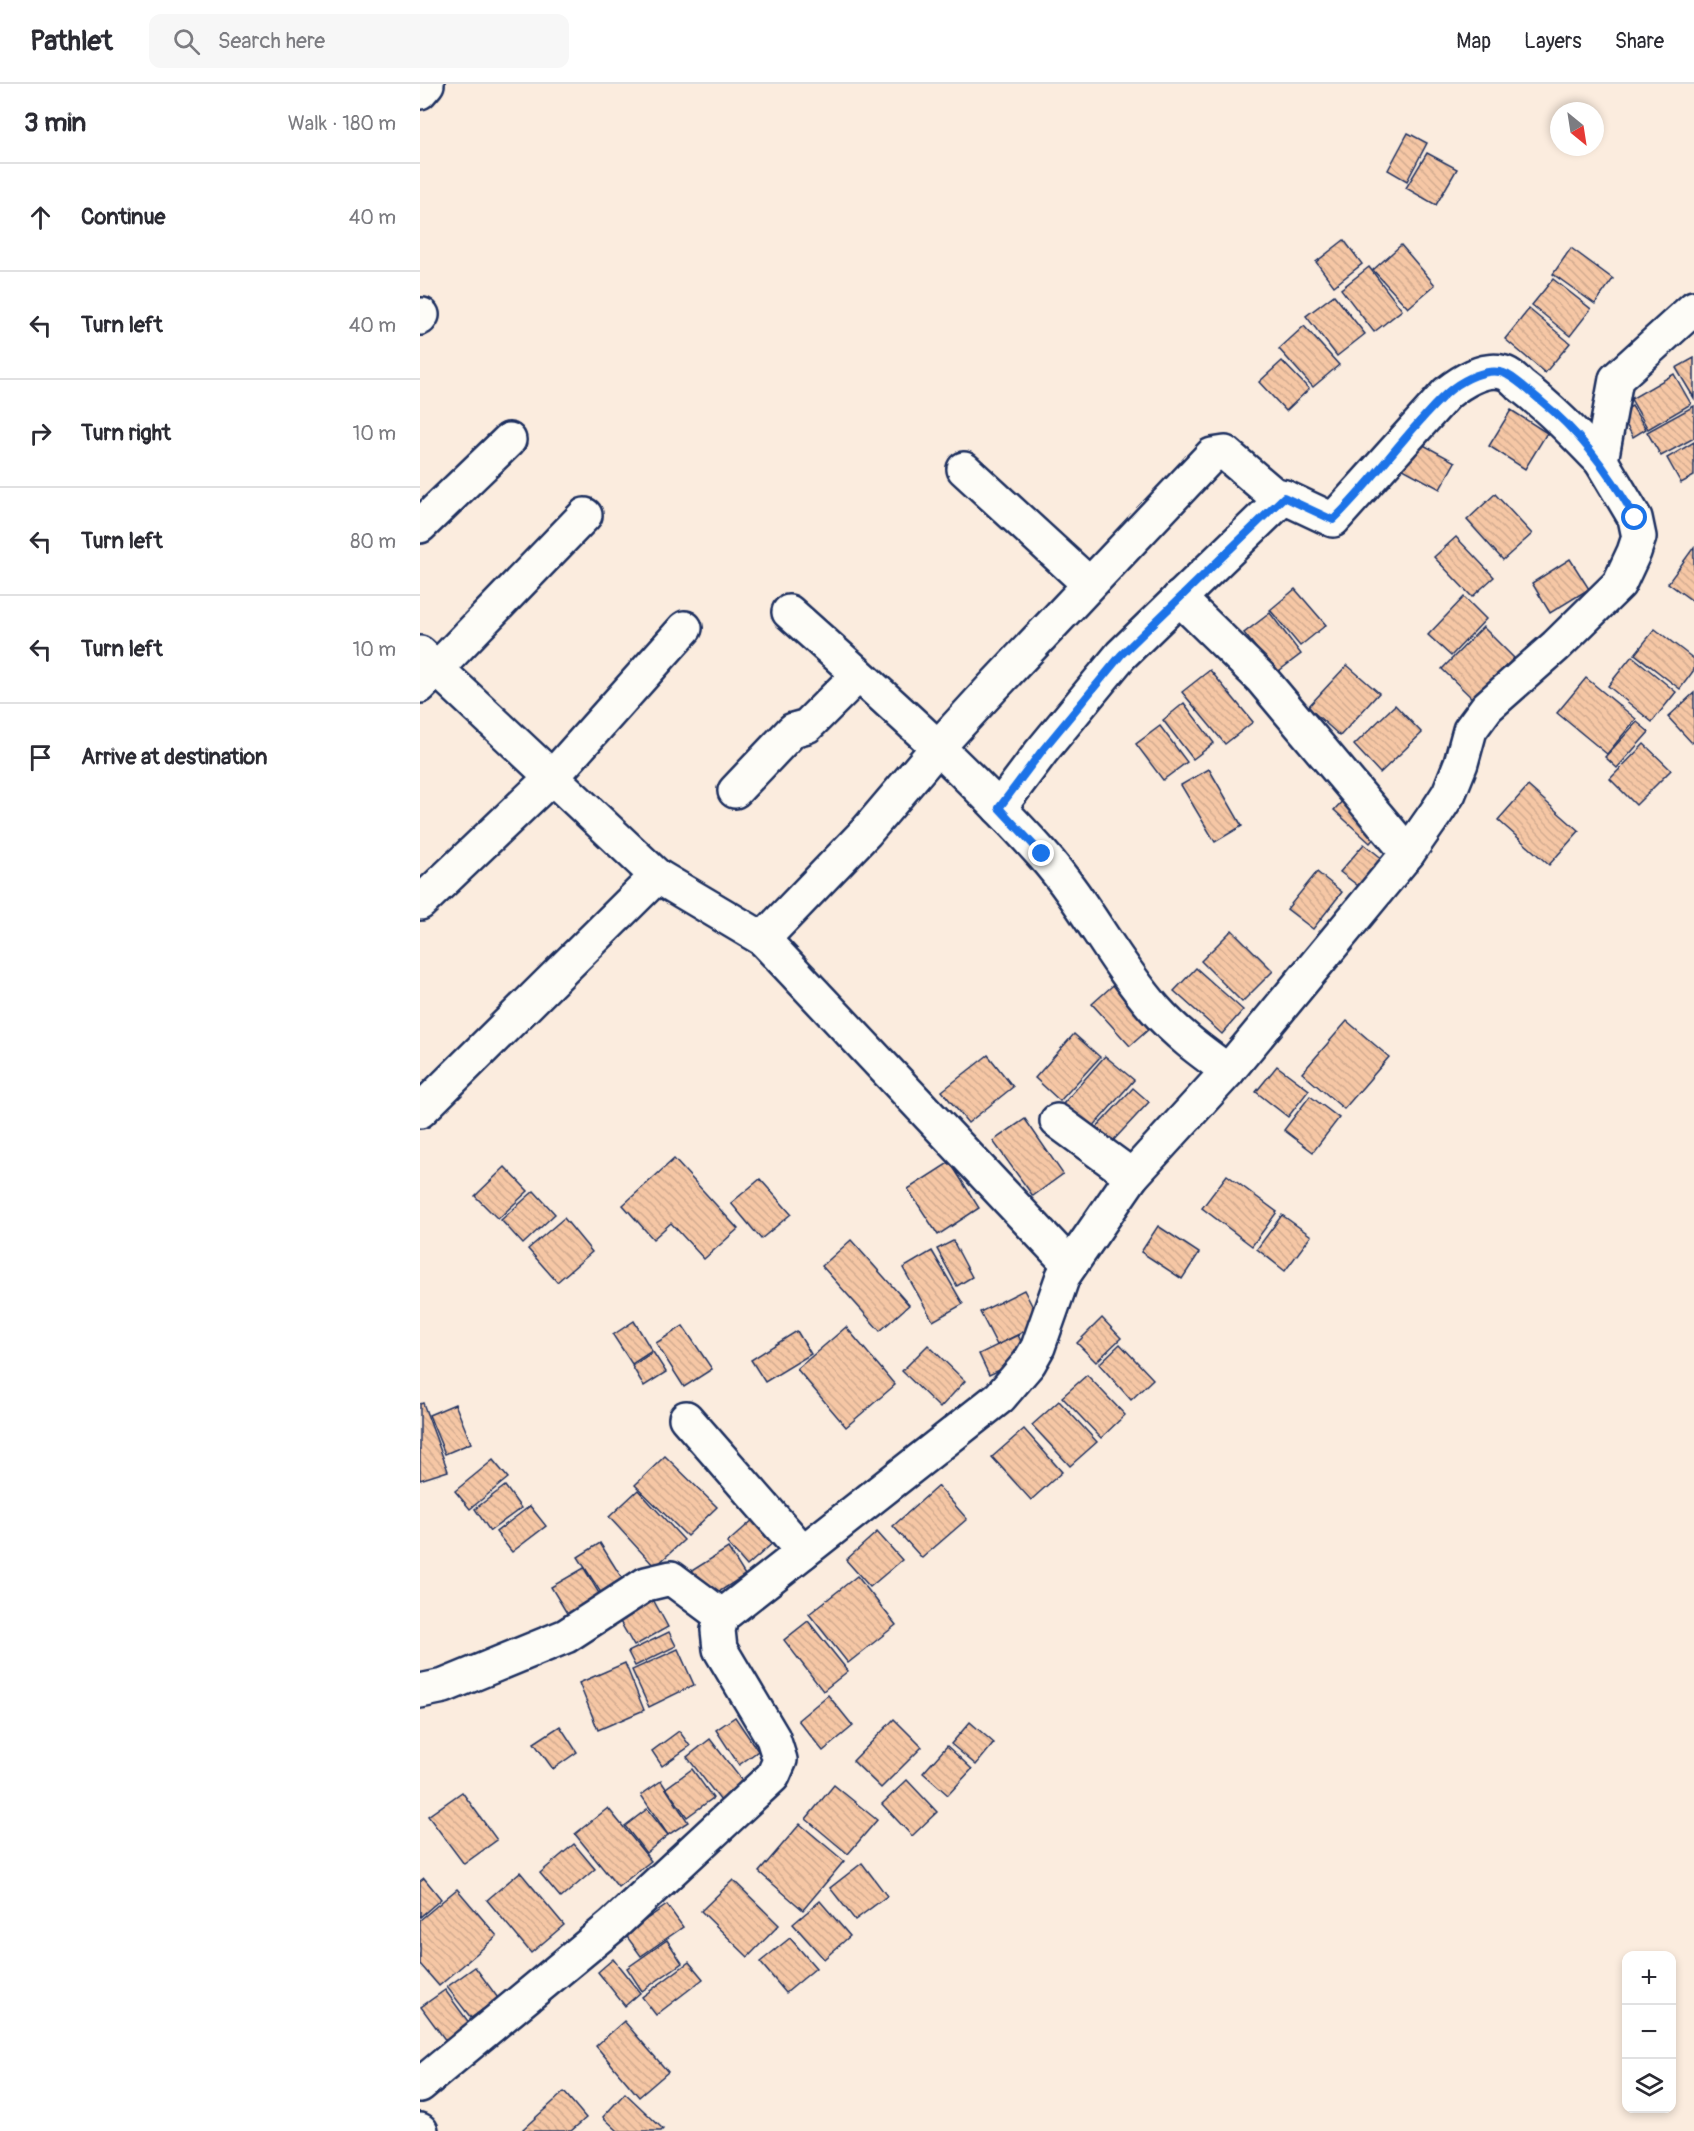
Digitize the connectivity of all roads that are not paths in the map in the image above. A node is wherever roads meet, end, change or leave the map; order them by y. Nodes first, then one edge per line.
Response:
1 (427, 84) edge
2 (420, 92) edge
3 (1694, 308) edge
4 (509, 440) dead end
5 (1601, 461) junction
6 (964, 469) dead end
7 (1284, 497) junction
8 (585, 515) dead end
9 (420, 526) edge
10 (1089, 584) junction
11 (1179, 598) junction
12 (789, 612) dead end
13 (686, 628) dead end
14 (425, 669) edge
15 (858, 675) junction
16 (938, 747) junction
17 (553, 776) junction
18 (735, 791) dead end
19 (999, 808) junction
20 (1408, 852) junction
21 (657, 876) junction
22 (420, 903) edge
23 (763, 939) junction
24 (1228, 1071) junction
25 (420, 1111) edge
26 (1057, 1120) dead end
27 (1132, 1176) junction
28 (1070, 1265) junction
29 (686, 1418) dead end
30 (802, 1552) junction
31 (722, 1616) junction
32 (420, 1691) edge
33 (420, 2085) edge

1 - 2 street
3 - 5 street
4 - 9 street
5 - 7 street
5 - 20 street
6 - 10 street
7 - 10 street
7 - 11 street
8 - 14 street
10 - 16 street
11 - 19 street
11 - 20 street
12 - 15 street
13 - 17 street
14 - 17 street
15 - 16 street
15 - 18 street
16 - 19 street
16 - 23 street
17 - 21 street
17 - 22 street
19 - 24 street
20 - 24 street
21 - 23 street
21 - 25 street
23 - 28 street
24 - 27 street
26 - 27 street
27 - 28 street
28 - 30 street
29 - 30 street
30 - 31 street
31 - 32 street
31 - 33 street

